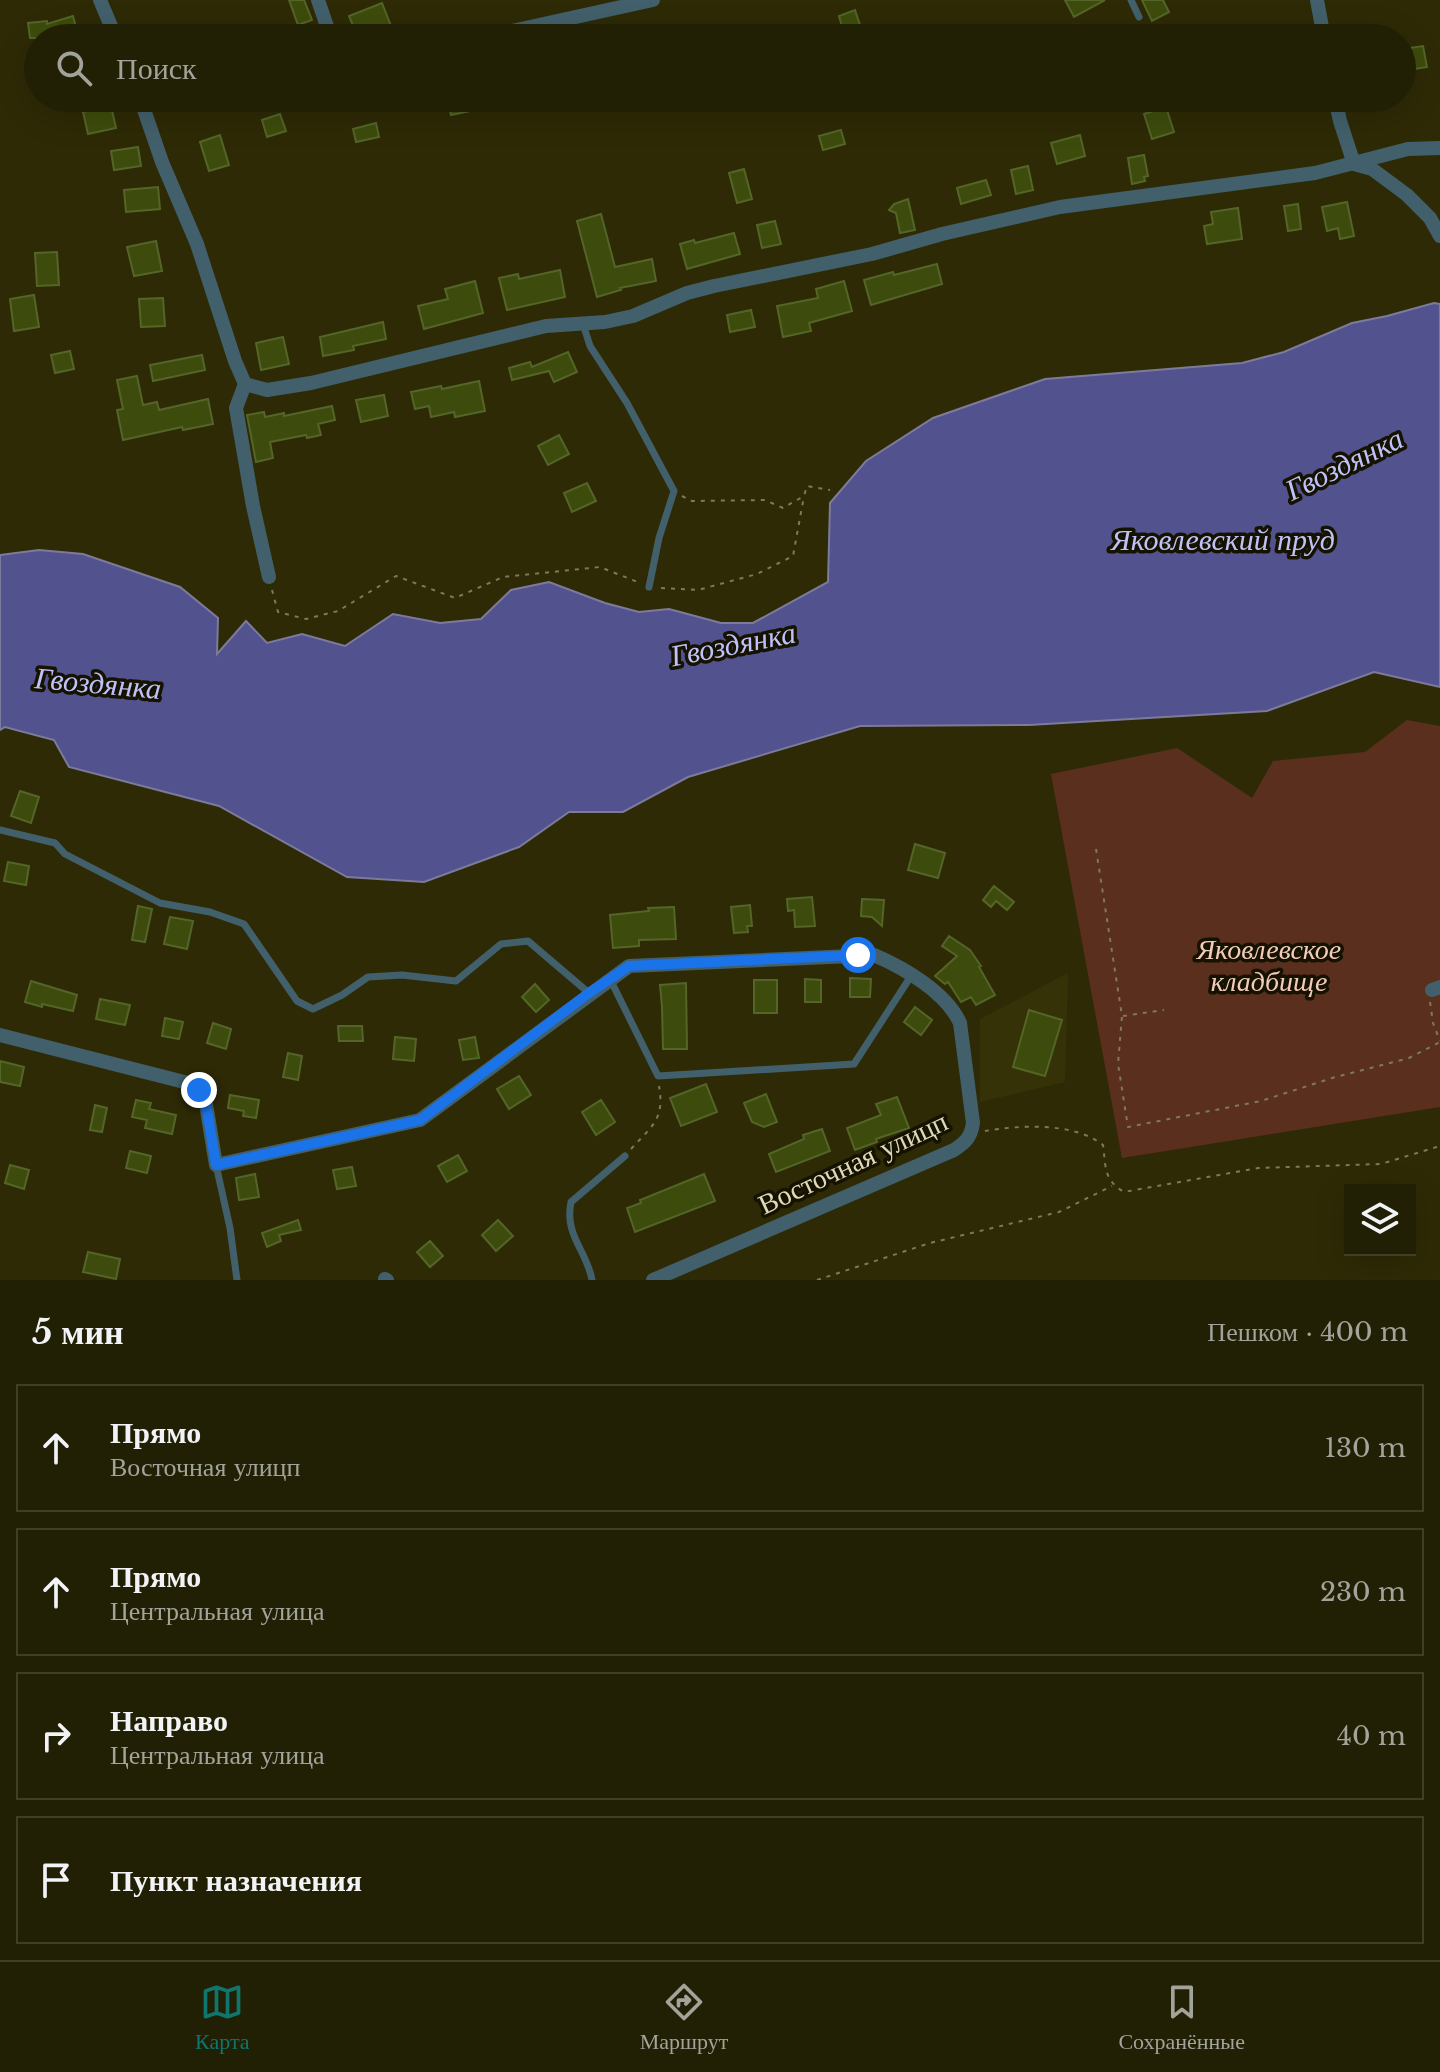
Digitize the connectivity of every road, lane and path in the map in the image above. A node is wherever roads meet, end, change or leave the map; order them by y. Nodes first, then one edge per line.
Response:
1 (100, 0) edge
2 (318, 0) edge
3 (653, 0) edge
4 (1131, 0) edge
5 (1317, 0) edge
6 (1139, 17) dead end
7 (110, 24) edge
8 (326, 24) edge
9 (544, 24) edge
10 (1321, 24) edge
11 (145, 112) edge
12 (1338, 112) edge
13 (1440, 148) edge
14 (1354, 164) junction
15 (1440, 236) edge
16 (583, 324) junction
17 (245, 384) junction
18 (830, 490) dead end
19 (674, 491) junction
20 (804, 496) junction
21 (269, 577) joint
22 (649, 587) junction
23 (0, 830) edge
24 (1096, 849) dead end
25 (911, 976) junction
26 (610, 979) junction
27 (1436, 988) edge
28 (589, 993) junction
29 (1164, 1010) dead end
30 (1122, 1016) junction
31 (0, 1035) edge
32 (1440, 1041) edge
33 (658, 1076) junction
34 (972, 1133) junction
35 (1440, 1146) edge
36 (625, 1156) joint
37 (216, 1165) junction
38 (1113, 1186) junction
39 (237, 1280) edge
40 (592, 1280) edge
41 (653, 1280) edge
42 (817, 1280) edge

1 - 7 street
2 - 8 street
3 - 9 street
4 - 6 lane
5 - 10 street
11 - 17 street
12 - 14 street
13 - 14 street
14 - 15 street
14 - 16 street
16 - 17 street
16 - 19 lane
17 - 21 street
18 - 20 path
19 - 20 path
19 - 22 lane
20 - 22 path
21 - 22 path
23 - 28 lane
24 - 30 path
25 - 26 street, Восточная улицп
25 - 33 lane
25 - 34 street, Восточная улицп
26 - 28 street, Восточная улицп
26 - 33 lane
27 - 32 path
28 - 37 street, Восточная улицп
29 - 30 path
30 - 32 path
31 - 37 street
33 - 36 path
34 - 38 path
34 - 41 street, Восточная улицп
35 - 38 path
36 - 40 lane
37 - 39 lane
38 - 42 path

